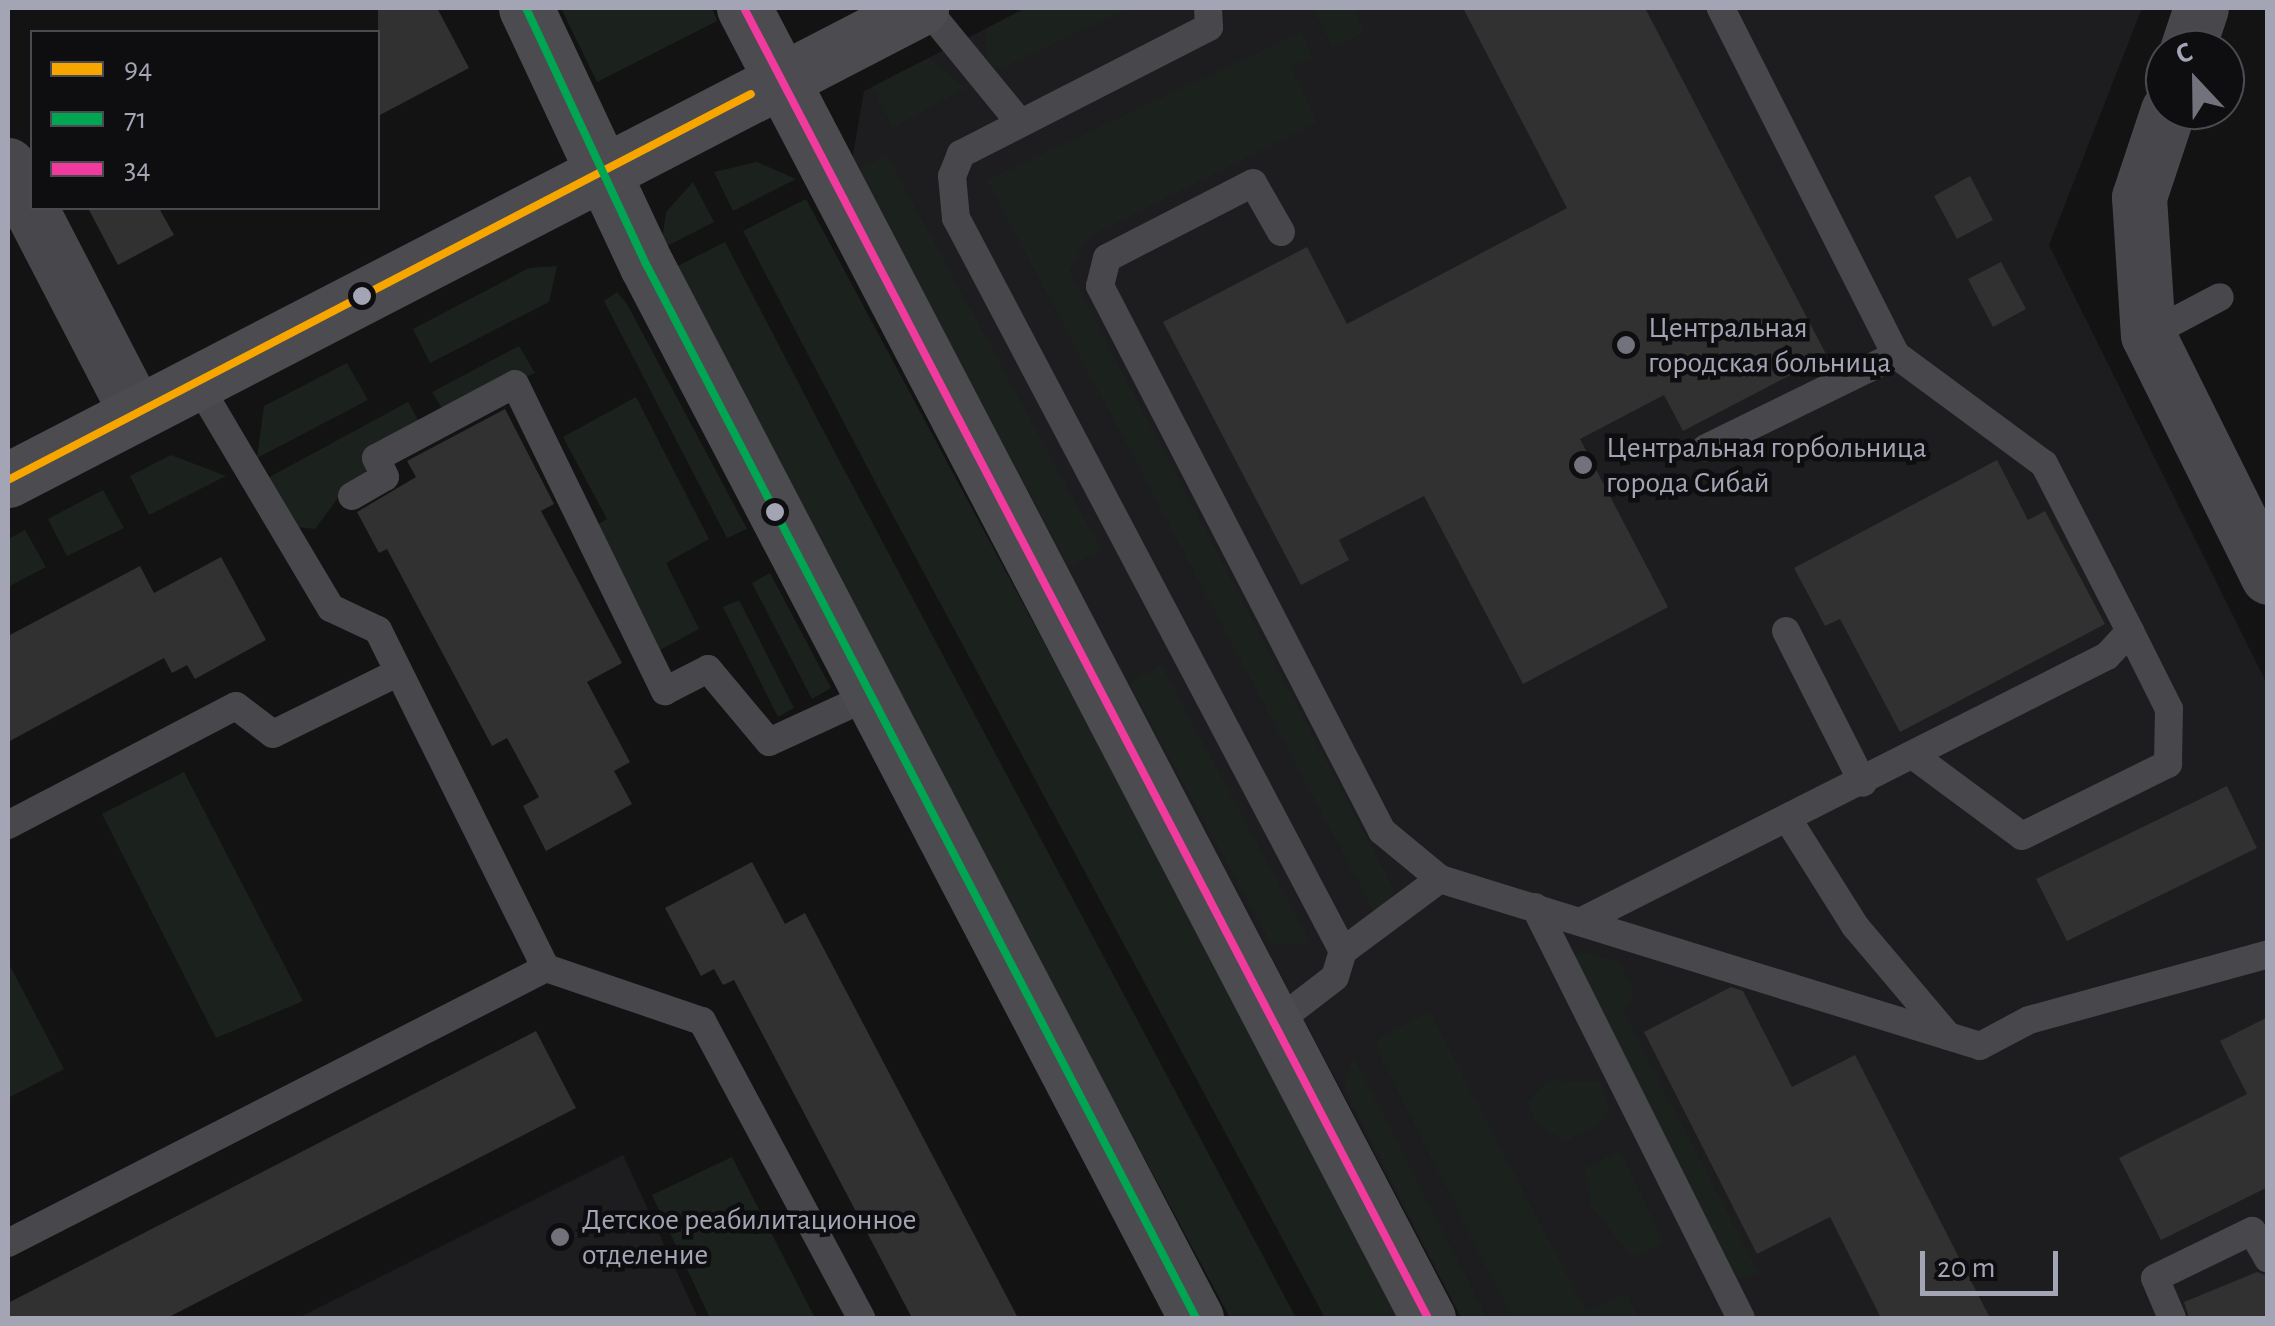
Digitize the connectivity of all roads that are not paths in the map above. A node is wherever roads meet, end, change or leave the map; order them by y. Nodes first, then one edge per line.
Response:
1 (526, 8) edge
2 (744, 8) edge
3 (924, 8) edge
4 (1208, 8) edge
5 (1721, 8) edge
6 (778, 80) junction
7 (1020, 123) junction
8 (2161, 130) edge
9 (8, 165) edge
10 (601, 168) junction
11 (30, 207) edge
12 (31, 210) edge
13 (1281, 232) dead end
14 (2220, 297) dead end
15 (2148, 335) junction
16 (1896, 355) junction
17 (196, 381) junction
18 (136, 412) junction
19 (1706, 448) dead end
20 (8, 480) edge
21 (352, 496) dead end
22 (2268, 578) edge
23 (1786, 631) dead end
24 (2130, 631) junction
25 (399, 672) junction
26 (870, 695) junction
27 (1914, 756) junction
28 (1863, 783) junction
29 (1789, 821) junction
30 (8, 824) edge
31 (1440, 879) junction
32 (1535, 907) junction
33 (1582, 921) junction
34 (1343, 951) junction
35 (2268, 954) edge
36 (546, 968) junction
37 (1273, 1025) junction
38 (1948, 1036) junction
39 (8, 1243) edge
40 (2268, 1260) edge
41 (861, 1318) edge
42 (1196, 1318) edge
43 (1428, 1318) edge
44 (1741, 1318) edge
45 (2172, 1318) edge

1 - 10 main road
2 - 6 main road
3 - 6 main road
3 - 7 lane
4 - 7 lane
5 - 16 lane
6 - 10 main road
6 - 37 main road
7 - 34 lane
8 - 15 street
9 - 11 street
10 - 17 main road
10 - 26 main road
12 - 18 street
13 - 31 lane
14 - 15 lane
15 - 22 street
16 - 19 lane
16 - 24 lane
17 - 18 main road
17 - 25 lane
18 - 20 main road
21 - 26 lane
23 - 28 lane
24 - 27 lane
24 - 27 lane
25 - 30 lane
25 - 36 lane
26 - 42 main road
27 - 28 lane
28 - 29 lane
29 - 33 lane
29 - 38 lane
31 - 32 lane
31 - 34 lane
32 - 33 lane
32 - 44 lane
33 - 38 lane
34 - 37 lane
35 - 38 lane
36 - 39 lane
36 - 41 lane
37 - 43 main road
40 - 45 lane

